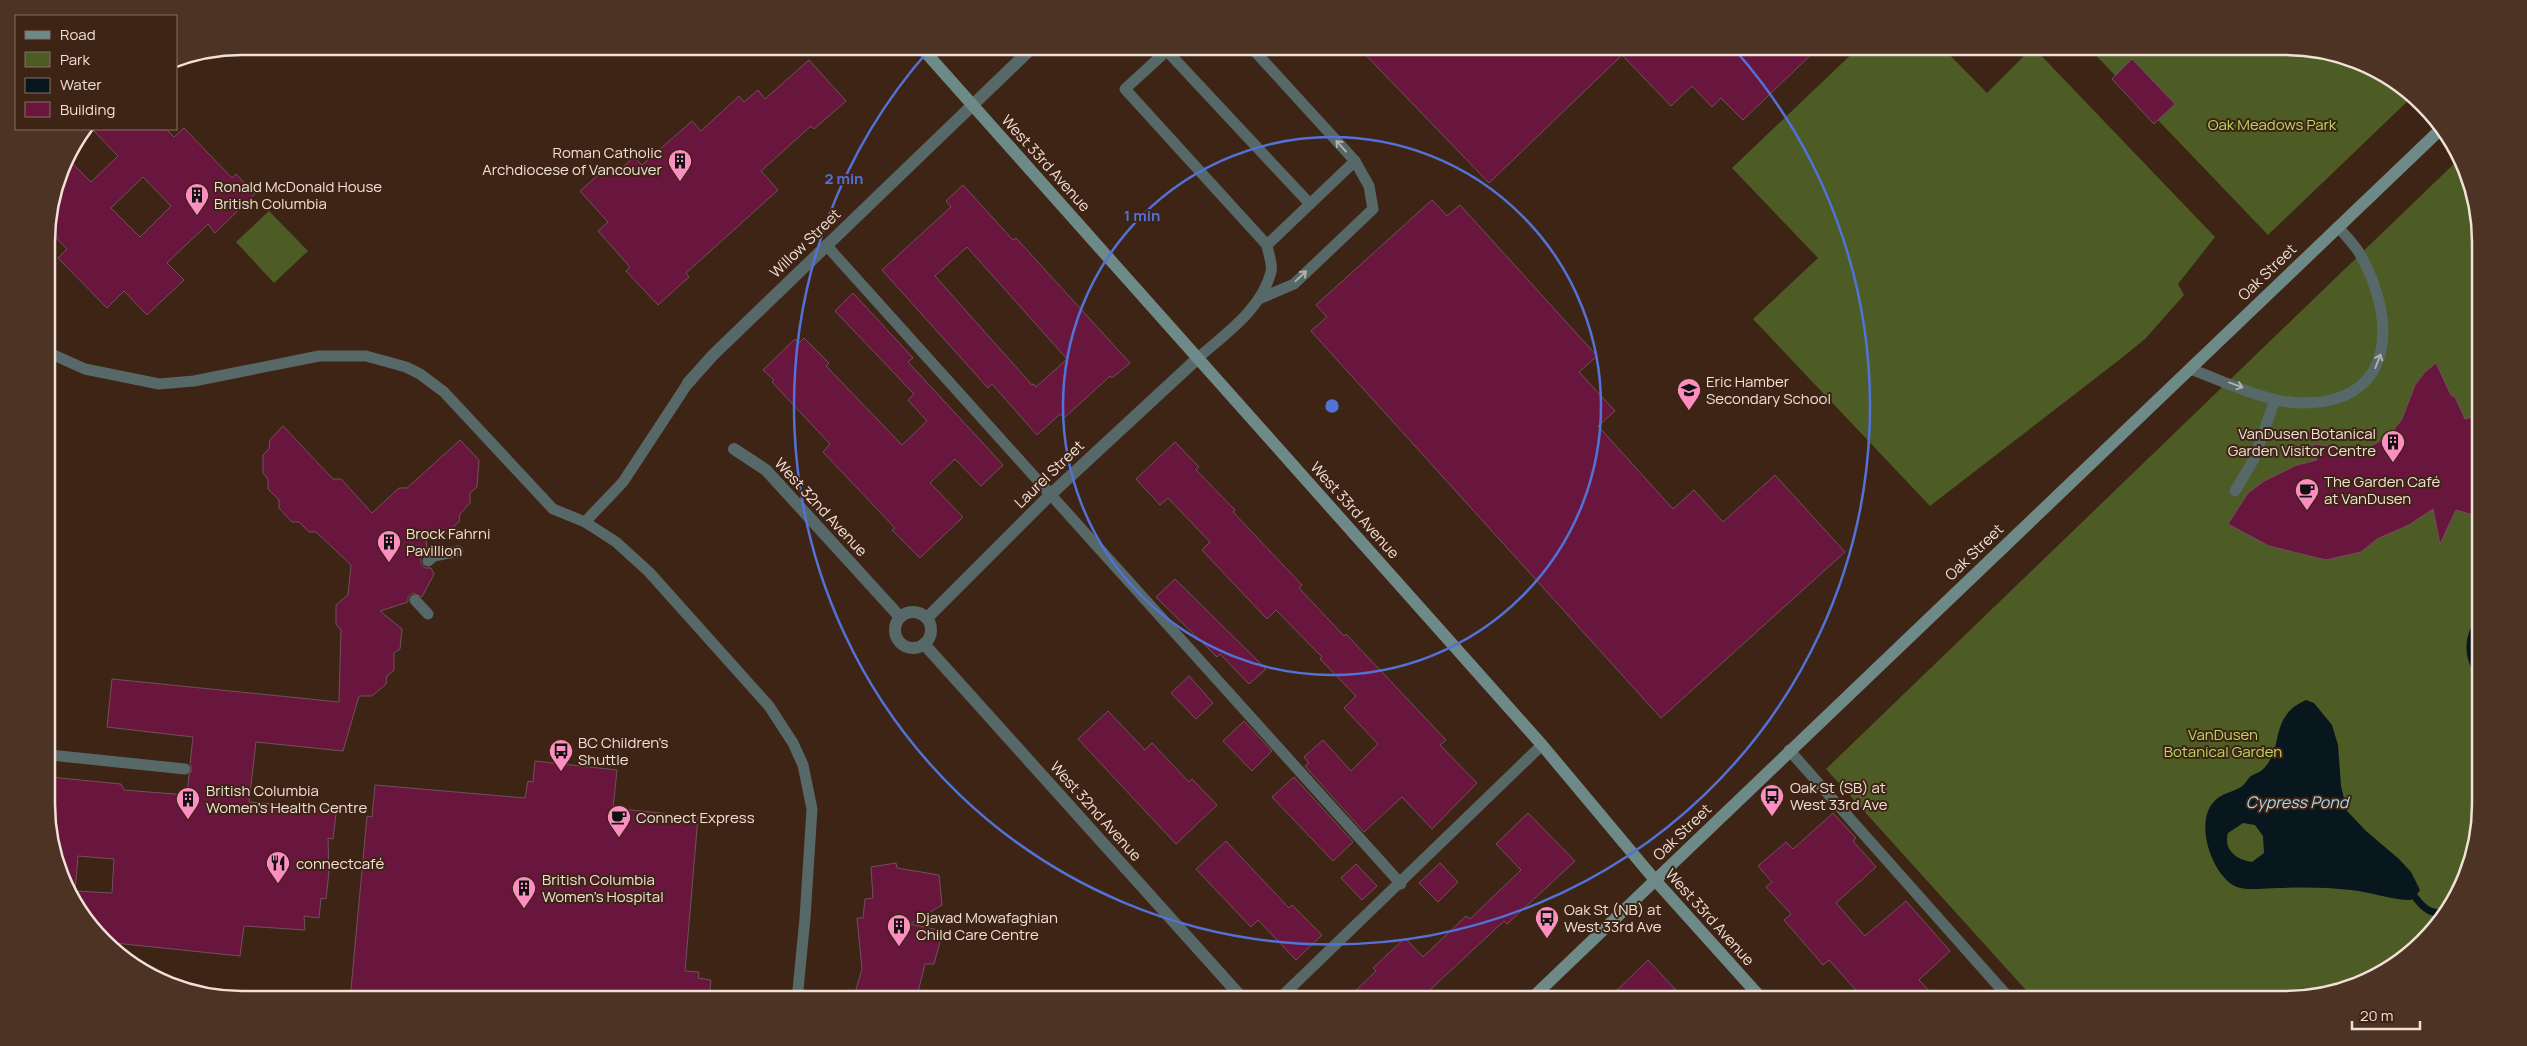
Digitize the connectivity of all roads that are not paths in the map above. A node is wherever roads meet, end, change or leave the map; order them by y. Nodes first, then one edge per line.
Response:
1 (928, 55) edge
2 (1024, 55) edge
3 (1162, 55) edge
4 (1176, 55) edge
5 (1258, 55) edge
6 (972, 104) junction
7 (2437, 133) edge
8 (1356, 161) junction
9 (1310, 204) junction
10 (2338, 227) junction
11 (826, 245) junction
12 (1267, 245) junction
13 (1259, 299) junction
14 (55, 356) edge
15 (1198, 358) junction
16 (2190, 370) junction
17 (688, 384) joint
18 (2275, 400) junction
19 (734, 449) dead end
20 (2235, 491) dead end
21 (1050, 495) junction
22 (585, 522) junction
23 (458, 551) dead end
24 (428, 561) dead end
25 (415, 600) dead end
26 (428, 614) dead end
27 (900, 617) junction
28 (927, 618) junction
29 (924, 644) junction
30 (1542, 745) junction
31 (1789, 750) junction
32 (55, 756) edge
33 (185, 769) dead end
34 (1655, 880) junction
35 (1400, 884) junction
36 (797, 991) edge
37 (1236, 991) edge
38 (1287, 991) edge
39 (1539, 991) edge
40 (1754, 991) edge
41 (2003, 991) edge

1 - 6 street, West 33rd Avenue
2 - 6 street, Willow Street
3 - 12 lane
4 - 9 lane
8 -> 5 lane
6 - 11 street, Willow Street
6 - 15 street, West 33rd Avenue
7 - 10 street, Oak Street
8 - 9 lane
13 -> 8 lane
9 - 12 lane
10 - 16 street, Oak Street
18 -> 10 lane
11 - 17 street, Willow Street
11 - 21 lane
12 - 13 lane
13 - 15 lane
14 - 22 lane
15 - 21 street, Laurel Street
15 - 30 street, West 33rd Avenue
16 -> 18 lane
16 - 31 street, Oak Street
17 - 22 lane
18 - 20 lane
19 - 27 street, West 32nd Avenue
21 - 28 street, Laurel Street
21 - 35 lane
22 - 36 lane
23 - 24 lane
25 - 26 lane
27 - 28 street
27 - 29 street
28 - 29 street
29 - 37 street, West 32nd Avenue
30 - 34 street, West 33rd Avenue
30 - 35 lane
31 - 34 street, Oak Street
31 - 41 lane
32 - 33 lane
34 - 39 street, Oak Street
34 - 40 street, West 33rd Avenue
35 - 38 lane

